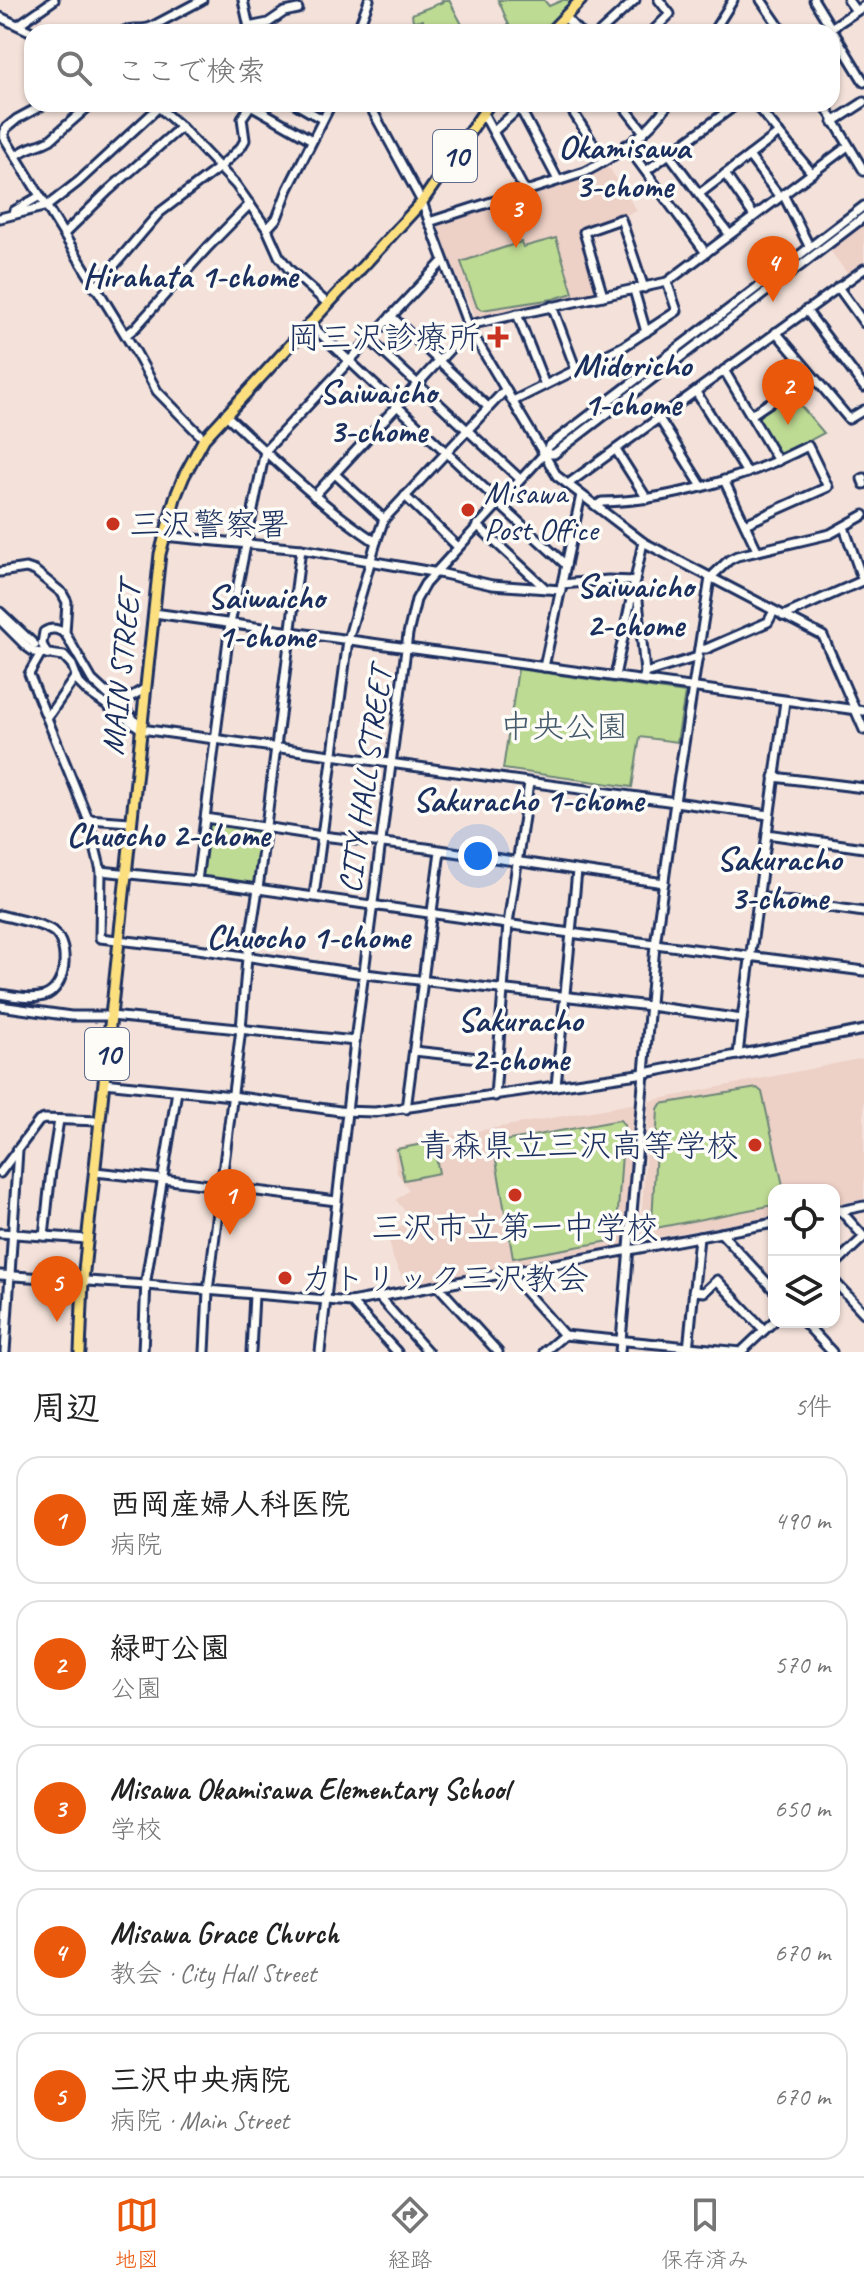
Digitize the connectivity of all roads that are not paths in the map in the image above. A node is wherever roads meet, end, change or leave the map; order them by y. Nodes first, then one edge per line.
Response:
1 (54, 0) edge
2 (202, 0) edge
3 (243, 0) edge
4 (369, 0) edge
5 (581, 0) edge
6 (635, 0) edge
7 (659, 0) edge
8 (733, 0) edge
9 (761, 0) edge
10 (814, 0) edge
11 (848, 0) edge
12 (864, 6) edge
13 (298, 9) dead end
14 (856, 11) junction
15 (0, 17) edge
16 (565, 17) junction
17 (157, 24) edge
18 (248, 24) edge
19 (265, 24) edge
20 (360, 24) edge
21 (558, 24) edge
22 (572, 24) edge
23 (609, 24) edge
24 (660, 24) edge
25 (718, 24) edge
26 (778, 24) edge
27 (829, 24) edge
28 (837, 24) edge
29 (18, 25) junction
30 (24, 28) edge
31 (840, 42) edge
32 (863, 77) edge
33 (864, 102) edge
34 (30, 112) edge
35 (82, 112) edge
36 (151, 112) edge
37 (164, 112) edge
38 (246, 112) edge
39 (262, 112) edge
40 (310, 112) edge
41 (326, 112) edge
42 (373, 112) edge
43 (483, 112) edge
44 (487, 112) edge
45 (515, 112) edge
46 (525, 112) edge
47 (573, 112) edge
48 (628, 112) edge
49 (662, 112) edge
50 (726, 112) edge
51 (762, 112) edge
52 (828, 112) edge
53 (322, 119) junction
54 (833, 122) junction
55 (181, 127) junction
56 (494, 131) junction
57 (643, 131) junction
58 (779, 133) junction
59 (312, 140) junction
60 (626, 145) junction
61 (848, 146) junction
62 (669, 154) junction
63 (16, 156) junction
64 (749, 156) junction
65 (604, 161) junction
66 (220, 167) junction
67 (646, 171) junction
68 (864, 171) edge
69 (811, 172) junction
70 (725, 174) junction
71 (558, 180) junction
72 (525, 191) junction
73 (699, 194) junction
74 (781, 195) junction
75 (40, 196) junction
76 (422, 202) junction
77 (250, 204) junction
78 (47, 206) junction
79 (864, 206) edge
80 (4, 216) edge
81 (754, 216) junction
82 (864, 217) edge
83 (429, 222) junction
84 (267, 229) junction
85 (64, 234) junction
86 (729, 234) junction
87 (809, 246) junction
88 (706, 253) junction
89 (443, 261) junction
90 (864, 269) edge
91 (667, 282) junction
92 (838, 287) junction
93 (95, 288) junction
94 (644, 288) junction
95 (634, 290) junction
96 (603, 296) junction
97 (328, 304) junction
98 (552, 306) junction
99 (806, 310) junction
100 (517, 314) junction
101 (391, 316) junction
102 (309, 323) junction
103 (864, 323) edge
104 (469, 328) junction
105 (646, 332) junction
106 (776, 332) junction
107 (126, 335) junction
108 (369, 339) junction
109 (349, 360) junction
110 (440, 361) junction
111 (576, 370) junction
112 (724, 370) junction
113 (811, 375) junction
114 (418, 384) junction
115 (545, 385) junction
116 (864, 387) edge
117 (506, 389) junction
118 (696, 392) junction
119 (513, 401) junction
120 (397, 406) junction
121 (488, 407) junction
122 (864, 410) edge
123 (225, 414) junction
124 (751, 415) junction
125 (659, 418) junction
126 (467, 430) junction
127 (204, 439) junction
128 (616, 450) junction
129 (265, 451) junction
130 (446, 452) junction
131 (544, 454) junction
132 (778, 461) junction
133 (747, 473) junction
134 (335, 474) junction
135 (864, 478) edge
136 (520, 479) junction
137 (724, 480) junction
138 (568, 484) junction
139 (864, 484) edge
140 (701, 485) junction
141 (581, 495) junction
142 (314, 496) junction
143 (405, 496) junction
144 (647, 499) junction
145 (498, 502) junction
146 (596, 506) junction
147 (864, 515) edge
148 (384, 519) junction
149 (745, 524) junction
150 (477, 525) junction
151 (844, 527) junction
152 (163, 536) junction
153 (376, 542) junction
154 (643, 542) junction
155 (248, 544) junction
156 (457, 546) junction
157 (301, 549) junction
158 (757, 550) junction
159 (370, 561) junction
160 (566, 565) junction
161 (0, 572) edge
162 (434, 573) junction
163 (710, 578) junction
164 (635, 581) junction
165 (864, 581) edge
166 (561, 587) junction
167 (546, 589) junction
168 (631, 596) junction
169 (774, 611) junction
170 (154, 613) junction
171 (1, 616) edge
172 (783, 616) junction
173 (230, 624) junction
174 (289, 632) junction
175 (65, 633) junction
176 (348, 640) junction
177 (35, 645) dead end
178 (407, 648) junction
179 (698, 653) junction
180 (44, 654) junction
181 (544, 667) junction
182 (76, 676) junction
183 (615, 676) junction
184 (644, 677) junction
185 (146, 688) junction
186 (693, 688) junction
187 (102, 690) junction
188 (785, 701) junction
189 (860, 711) edge
190 (47, 718) junction
191 (141, 729) junction
192 (864, 730) edge
193 (215, 739) junction
194 (276, 747) junction
195 (333, 755) junction
196 (391, 763) junction
197 (774, 777) junction
198 (529, 783) junction
199 (864, 788) edge
200 (675, 802) junction
201 (769, 815) junction
202 (205, 818) junction
203 (88, 819) junction
204 (130, 822) junction
205 (266, 826) junction
206 (767, 834) junction
207 (322, 836) junction
208 (380, 843) junction
209 (864, 848) edge
210 (440, 851) junction
211 (516, 862) junction
212 (101, 871) junction
213 (577, 871) junction
214 (126, 873) junction
215 (197, 881) junction
216 (664, 883) junction
217 (258, 889) junction
218 (314, 896) junction
219 (759, 897) junction
220 (372, 905) junction
221 (432, 912) junction
222 (864, 912) edge
223 (0, 915) edge
224 (508, 924) junction
225 (570, 933) junction
226 (119, 941) junction
227 (655, 945) junction
228 (751, 956) junction
229 (247, 958) junction
230 (864, 971) edge
231 (363, 973) junction
232 (423, 980) junction
233 (503, 989) junction
234 (0, 994) edge
235 (564, 996) junction
236 (0, 1006) edge
237 (650, 1006) junction
238 (111, 1016) junction
239 (742, 1019) junction
240 (241, 1029) junction
241 (864, 1030) edge
242 (355, 1041) junction
243 (414, 1051) junction
244 (738, 1055) junction
245 (497, 1060) junction
246 (645, 1073) junction
247 (104, 1083) junction
248 (556, 1086) junction
249 (177, 1091) junction
250 (232, 1096) junction
251 (495, 1096) junction
252 (406, 1109) junction
253 (347, 1111) junction
254 (59, 1120) junction
255 (99, 1121) junction
256 (18, 1150) junction
257 (95, 1172) junction
258 (0, 1173) edge
259 (162, 1179) junction
260 (222, 1188) junction
261 (336, 1201) junction
262 (864, 1206) edge
263 (840, 1210) edge
264 (840, 1214) edge
265 (768, 1224) edge
266 (0, 1233) edge
267 (721, 1233) junction
268 (13, 1234) junction
269 (44, 1236) junction
270 (699, 1237) junction
271 (864, 1237) edge
272 (88, 1239) junction
273 (629, 1250) junction
274 (840, 1259) edge
275 (508, 1272) junction
276 (0, 1275) edge
277 (10, 1275) junction
278 (83, 1280) junction
279 (768, 1284) edge
280 (146, 1285) junction
281 (438, 1286) junction
282 (840, 1287) edge
283 (208, 1291) junction
284 (693, 1291) junction
285 (254, 1295) junction
286 (379, 1297) junction
287 (325, 1300) junction
288 (351, 1302) junction
289 (864, 1313) edge
290 (768, 1326) edge
291 (810, 1328) edge
292 (764, 1330) junction
293 (564, 1335) junction
294 (621, 1341) junction
295 (688, 1350) edge
296 (5, 1352) edge
297 (80, 1352) edge
298 (143, 1352) edge
299 (205, 1352) edge
300 (251, 1352) edge
301 (320, 1352) edge
302 (397, 1352) edge
303 (428, 1352) edge
304 (498, 1352) edge
305 (544, 1352) edge
306 (620, 1352) edge
307 (741, 1352) edge
308 (832, 1352) edge

1 - 29 street
2 - 17 street
3 - 18 street
4 - 20 street
5 - 16 main road
6 - 23 street
7 - 24 street
8 - 25 street
9 - 26 street
10 - 27 street
11 - 14 street
12 - 14 street
13 - 19 street
14 - 28 street
15 - 29 street
16 - 21 main road
16 - 22 street
29 - 30 street
31 - 32 street
33 - 54 street
34 - 63 street
35 - 63 street
36 - 78 street
37 - 55 street
38 - 66 street
39 - 59 street
40 - 53 street
41 - 53 street
42 - 76 street
43 - 76 main road, MAIN STREET / 10
44 - 56 street
45 - 56 street
46 - 71 street
47 - 65 street
48 - 57 street
49 - 57 street
50 - 62 street
51 - 58 street
52 - 54 street
53 - 59 street
54 - 61 street
55 - 66 street
55 - 85 street
56 - 72 street
57 - 60 street
58 - 64 street
58 - 69 street
59 - 84 street
60 - 65 street
60 - 67 street
61 - 68 street
61 - 69 street
62 - 67 street
62 - 73 street
63 - 75 street
64 - 70 street
64 - 74 street
65 - 71 street
66 - 77 street
66 - 93 street
67 - 88 street
69 - 74 street
70 - 73 street
70 - 81 street
71 - 72 street
72 - 83 street
73 - 86 street
74 - 81 street
74 - 87 street
75 - 78 street
75 - 80 street
76 - 83 street
76 - 97 main road, MAIN STREET / 10
77 - 84 street
77 - 107 street
78 - 80 street
78 - 85 street
79 - 87 street, CITY HALL STREET
81 - 86 street
82 - 131 street, CITY HALL STREET
83 - 89 street
84 - 97 street
85 - 93 street
86 - 88 street
87 - 131 street, CITY HALL STREET
88 - 91 street
89 - 101 street
89 - 104 street
90 - 92 street
91 - 94 street
91 - 105 street
92 - 99 street
92 - 103 street
93 - 107 street
94 - 95 street
94 - 96 street
95 - 96 street
95 - 105 street
96 - 98 street
97 - 102 main road, MAIN STREET / 10
98 - 100 street
98 - 111 street
99 - 106 street
99 - 116 street
100 - 104 street
100 - 115 street
101 - 108 street
101 - 110 street
102 - 109 street
102 - 123 main road, MAIN STREET / 10
104 - 110 street
104 - 117 street
105 - 111 street
106 - 112 street
106 - 113 street
107 - 127 street
108 - 109 street
108 - 114 street
109 - 120 street
109 - 129 street
110 - 114 street
110 - 121 street
111 - 115 street
112 - 118 street
112 - 124 street
113 - 122 street
113 - 124 street
114 - 120 street
114 - 126 street
115 - 119 street
117 - 119 street
117 - 121 street
118 - 125 street
118 - 133 street
119 - 131 street
120 - 130 street
120 - 134 street
121 - 126 street
123 - 127 main road, MAIN STREET / 10
123 - 129 street
124 - 132 street
125 - 128 street
125 - 140 street
126 - 130 street
126 - 136 street
127 - 152 main road, MAIN STREET / 10
128 - 138 street
128 - 144 street
129 - 142 street
129 - 155 street
130 - 143 street
130 - 145 street
131 - 136 street, CITY HALL STREET
131 - 138 street
132 - 133 street
132 - 149 street
133 - 137 street
134 - 142 street
134 - 148 street
135 - 139 street
136 - 145 street, CITY HALL STREET
137 - 140 street
137 - 149 street
138 - 141 street
140 - 144 street
141 - 146 street
141 - 160 street
142 - 153 street
143 - 148 street
143 - 156 street
144 - 146 street
145 - 150 street, CITY HALL STREET
145 - 160 street
146 - 154 street
147 - 151 street
148 - 153 street
149 - 158 street
150 - 156 street, CITY HALL STREET
150 - 167 street
151 - 158 street
151 - 165 street
152 - 155 street
152 - 170 main road, MAIN STREET / 10
153 - 159 street
154 - 163 street
154 - 164 street
155 - 157 street
155 - 173 street
156 - 162 street, CITY HALL STREET
157 - 159 street
157 - 174 street
158 - 163 street
159 - 162 street
159 - 176 street
160 - 166 street
161 - 175 street
162 - 167 street
162 - 178 street, CITY HALL STREET
163 - 169 street
163 - 179 street
164 - 166 street
164 - 168 street
165 - 172 street
166 - 167 street
166 - 181 street
168 - 183 street
168 - 184 street
169 - 172 street
169 - 179 street
170 - 173 street
170 - 185 main road, MAIN STREET / 10
171 - 177 street
171 - 180 street
172 - 189 street
173 - 174 street
173 - 193 street
174 - 176 street
174 - 194 street
175 - 180 street
175 - 187 street
176 - 178 street
176 - 195 street
178 - 181 street
178 - 196 street, CITY HALL STREET
179 - 184 street
179 - 186 street
180 - 182 street
180 - 190 street
181 - 183 street
182 - 190 street
182 - 191 street
183 - 184 street
184 - 186 street
185 - 187 street
185 - 191 main road, MAIN STREET / 10
186 - 188 street
186 - 200 street
187 - 191 street
188 - 189 street
188 - 197 street
189 - 192 street
190 - 203 street
191 - 193 street
191 - 204 main road, MAIN STREET / 10
193 - 194 street
193 - 202 street
194 - 195 street
194 - 205 street
195 - 196 street
195 - 207 street
196 - 198 street
196 - 208 street, CITY HALL STREET
197 - 199 street
197 - 201 street
198 - 200 street
198 - 211 street
200 - 201 street
200 - 216 street
201 - 206 street
202 - 205 street
202 - 215 street
203 - 204 street
203 - 212 street
204 - 214 main road, MAIN STREET / 10
205 - 207 street
205 - 217 street
206 - 209 street
206 - 219 street
207 - 208 street
207 - 218 street
208 - 210 street
208 - 220 street, CITY HALL STREET
210 - 211 street
210 - 221 street
211 - 213 street
211 - 224 street
212 - 214 street
212 - 226 street
213 - 216 street
213 - 225 street
214 - 215 street
214 - 226 main road, MAIN STREET / 10
215 - 217 street
216 - 227 street
217 - 218 street
217 - 229 street
218 - 220 street
219 - 222 street
219 - 228 street
220 - 221 street
220 - 231 street, CITY HALL STREET
221 - 224 street
221 - 232 street
223 - 234 street
224 - 225 street
224 - 233 street
225 - 227 street
225 - 235 street
226 - 229 street
226 - 238 main road, MAIN STREET / 10
227 - 228 street
227 - 237 street
228 - 230 street
228 - 239 street
229 - 231 street
229 - 240 street
231 - 232 street
231 - 242 street, CITY HALL STREET
232 - 233 street
232 - 243 street
233 - 235 street
233 - 245 street
235 - 237 street
235 - 248 street
236 - 238 street
237 - 239 street
237 - 246 street
238 - 240 street
238 - 247 main road, MAIN STREET / 10
239 - 244 street
240 - 242 street
240 - 250 street
241 - 244 street
242 - 253 street, CITY HALL STREET
243 - 245 street
243 - 252 street
244 - 246 street
245 - 251 street
246 - 248 street
246 - 273 street
247 - 249 street
247 - 255 main road, MAIN STREET / 10
248 - 251 street
249 - 250 street
249 - 259 street
250 - 253 street
250 - 260 street
251 - 252 street
252 - 253 street
253 - 261 street, CITY HALL STREET
254 - 255 street
254 - 256 street
254 - 269 street
255 - 257 main road, MAIN STREET / 10
256 - 258 street
256 - 268 street
257 - 259 street
257 - 272 main road, MAIN STREET / 10
259 - 260 street
259 - 280 street
260 - 261 street
260 - 283 street
261 - 287 street, CITY HALL STREET
262 - 263 street
264 - 271 street
265 - 267 street
266 - 268 street
267 - 270 street
267 - 279 street
268 - 269 street
268 - 277 street
269 - 272 street
270 - 273 street
270 - 284 street
271 - 274 street
272 - 278 main road, MAIN STREET / 10
273 - 275 street
273 - 294 street
275 - 281 street
275 - 293 street
276 - 277 street
277 - 278 street
277 - 296 street
278 - 280 street
278 - 297 main road, MAIN STREET / 10
280 - 283 street
280 - 298 street
281 - 286 street
281 - 304 street
282 - 289 street
283 - 285 street
283 - 299 street
284 - 292 street
284 - 295 street
285 - 287 street
285 - 300 street
286 - 288 street
286 - 303 street
287 - 288 street
287 - 301 street, CITY HALL STREET
288 - 302 street
290 - 292 street
291 - 308 street
292 - 307 street
293 - 294 street
293 - 305 street
294 - 295 street
294 - 306 street
295 - 307 street

